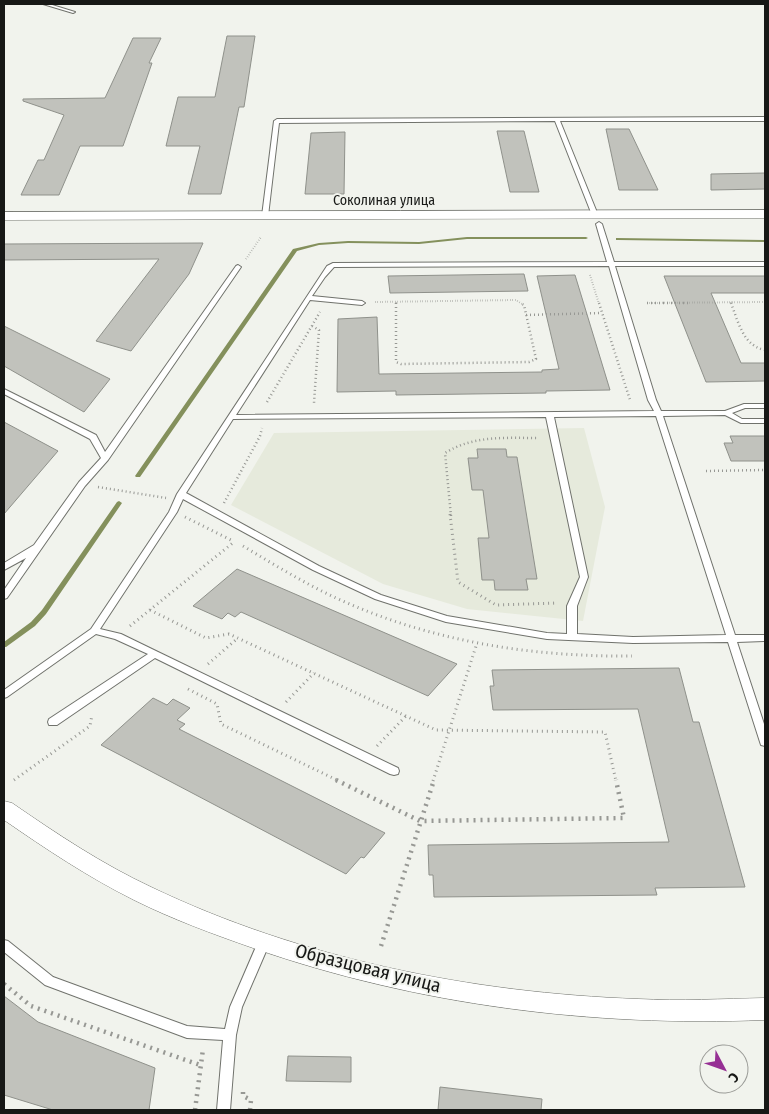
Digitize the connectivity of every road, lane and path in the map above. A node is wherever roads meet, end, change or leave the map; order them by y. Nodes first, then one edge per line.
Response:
1 (44, 4) edge
2 (73, 12) dead end
3 (765, 119) edge
4 (557, 120) junction
5 (765, 214) edge
6 (4, 216) edge
7 (266, 216) junction
8 (597, 219) junction
9 (765, 224) edge
10 (4, 225) edge
11 (261, 237) dead end
12 (612, 264) junction
13 (765, 264) edge
14 (587, 265) junction
15 (238, 266) joint
16 (308, 298) junction
17 (327, 300) junction
18 (396, 302) junction
19 (731, 302) junction
20 (765, 302) edge
21 (362, 303) joint
22 (648, 303) dead end
23 (602, 313) junction
24 (526, 315) junction
25 (312, 326) junction
26 (765, 350) edge
27 (4, 391) edge
28 (267, 402) dead end
29 (314, 404) dead end
30 (765, 406) edge
31 (726, 413) junction
32 (635, 414) junction
33 (659, 414) junction
34 (550, 416) junction
35 (231, 417) junction
36 (765, 421) edge
37 (555, 438) junction
38 (104, 458) junction
39 (765, 470) edge
40 (706, 471) dead end
41 (82, 484) junction
42 (180, 497) junction
43 (234, 542) dead end
44 (37, 547) junction
45 (4, 567) edge
46 (4, 596) edge
47 (572, 606) junction
48 (483, 625) junction
49 (94, 631) junction
50 (118, 636) junction
51 (572, 637) junction
52 (238, 638) dead end
53 (765, 638) edge
54 (731, 639) junction
55 (155, 654) junction
56 (314, 673) dead end
57 (197, 674) junction
58 (4, 696) edge
59 (276, 713) junction
60 (406, 716) dead end
61 (53, 722) dead end
62 (765, 742) edge
63 (367, 757) junction
64 (394, 771) dead end
65 (4, 808) edge
66 (264, 942) junction
67 (4, 945) edge
68 (381, 946) dead end
69 (4, 984) edge
70 (765, 1009) edge
71 (205, 1033) junction
72 (230, 1035) junction
73 (200, 1065) junction
74 (195, 1110) edge
75 (224, 1110) edge

1 - 2 lane
3 - 4 lane
4 - 7 lane
4 - 8 lane
5 - 8 street, Соколиная улица
6 - 7 street, Соколиная улица
7 - 8 street, Соколиная улица
8 - 9 street, Соколиная улица
8 - 10 street, Соколиная улица
8 - 12 lane
11 - 15 path
12 - 13 lane
12 - 14 lane
12 - 33 lane
14 - 16 lane
14 - 23 path
15 - 38 lane
16 - 17 lane
16 - 35 lane
17 - 21 lane
17 - 25 path
18 - 21 path
18 - 24 path
18 - 24 path
19 - 20 path
19 - 22 path
19 - 26 path
23 - 24 path
23 - 32 path
25 - 28 path
25 - 29 path
27 - 38 lane
30 - 31 lane
31 - 33 lane
31 - 36 lane
32 - 33 lane
32 - 34 lane
33 - 54 lane
34 - 35 lane
34 - 37 lane
35 - 42 lane
37 - 47 lane
37 - 47 path
38 - 41 lane
39 - 40 path
41 - 42 path
41 - 44 lane
42 - 48 lane
42 - 49 lane
43 - 50 path
44 - 45 lane
44 - 46 lane
47 - 51 lane
48 - 51 lane
48 - 68 path
49 - 50 lane
49 - 58 lane
50 - 55 lane
51 - 54 lane
52 - 57 path
53 - 54 lane
54 - 62 lane
55 - 57 lane
55 - 61 lane
56 - 59 path
57 - 59 lane
59 - 63 lane
60 - 63 path
63 - 64 lane
65 - 66 street, Образцовая улица
66 - 70 street, Образцовая улица
66 - 72 lane
67 - 71 lane
69 - 73 path
71 - 72 lane
71 - 73 path
72 - 75 lane
73 - 74 path

